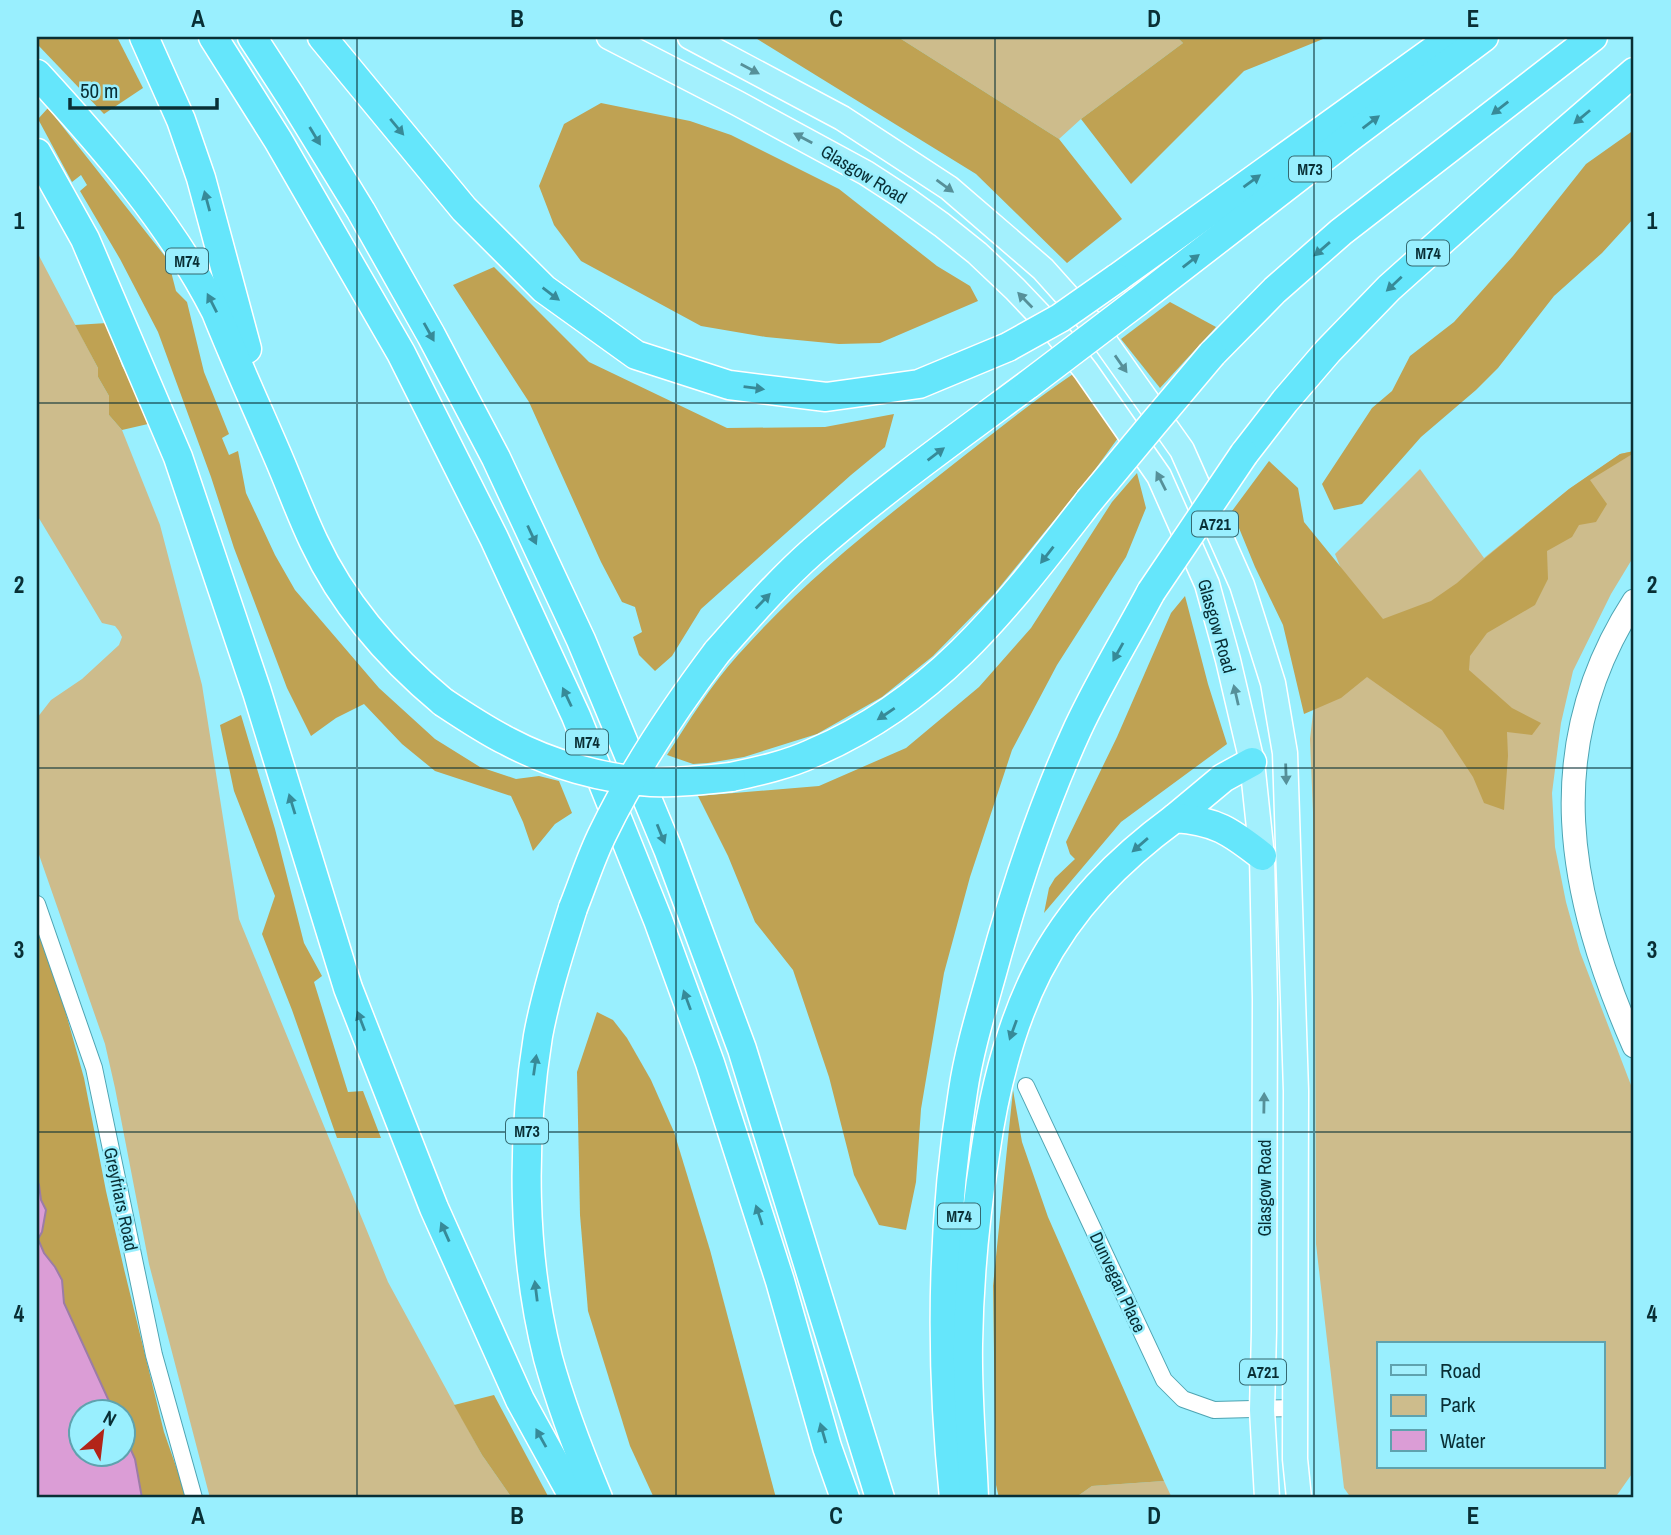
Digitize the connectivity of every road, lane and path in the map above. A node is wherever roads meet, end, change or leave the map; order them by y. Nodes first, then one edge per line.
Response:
1 (144, 37) edge
2 (213, 37) edge
3 (252, 37) edge
4 (322, 37) edge
5 (609, 37) edge
6 (690, 37) edge
7 (1452, 37) edge
8 (1484, 37) edge
9 (1593, 37) edge
10 (1634, 72) edge
11 (37, 74) edge
12 (37, 153) edge
13 (288, 478) junction
14 (1242, 585) junction
15 (1634, 601) edge
16 (1252, 762) junction
17 (1175, 818) junction
18 (1262, 856) junction
19 (37, 904) edge
20 (1002, 936) junction
21 (1634, 1046) edge
22 (1026, 1086) dead end
23 (1295, 1408) junction
24 (1262, 1410) junction
25 (194, 1498) edge
26 (573, 1498) edge
27 (598, 1498) edge
28 (845, 1498) edge
29 (880, 1498) edge
30 (954, 1498) edge
31 (973, 1498) edge
32 (1267, 1498) edge
33 (1299, 1498) edge

13 -> 1 highway, M74
28 -> 2 highway, M74
3 -> 29 highway, M74
4 -> 7 highway, M73, bridge
16 -> 5 main road, Glasgow Road / A721
6 -> 14 main road, Glasgow Road / A721
27 -> 8 highway, M73, bridge
9 -> 13 highway, M74, bridge
10 -> 20 highway, M74, bridge
13 -> 11 highway, M74
26 -> 12 highway
14 - 16 main road
14 -> 23 main road, Glasgow Road / A721
15 - 21 main road
16 - 17 highway
16 - 18 main road, Glasgow Road / A721
17 - 18 highway
17 -> 31 highway
24 -> 18 main road, Glasgow Road / A721
19 - 25 street, Greyfriars Road
20 - 30 highway, M74
20 - 31 highway, M74
22 - 24 street, Dunvegan Place
23 - 24 street, Dunvegan Place
23 - 33 main road, Glasgow Road / A721
24 - 32 main road, Glasgow Road / A721

